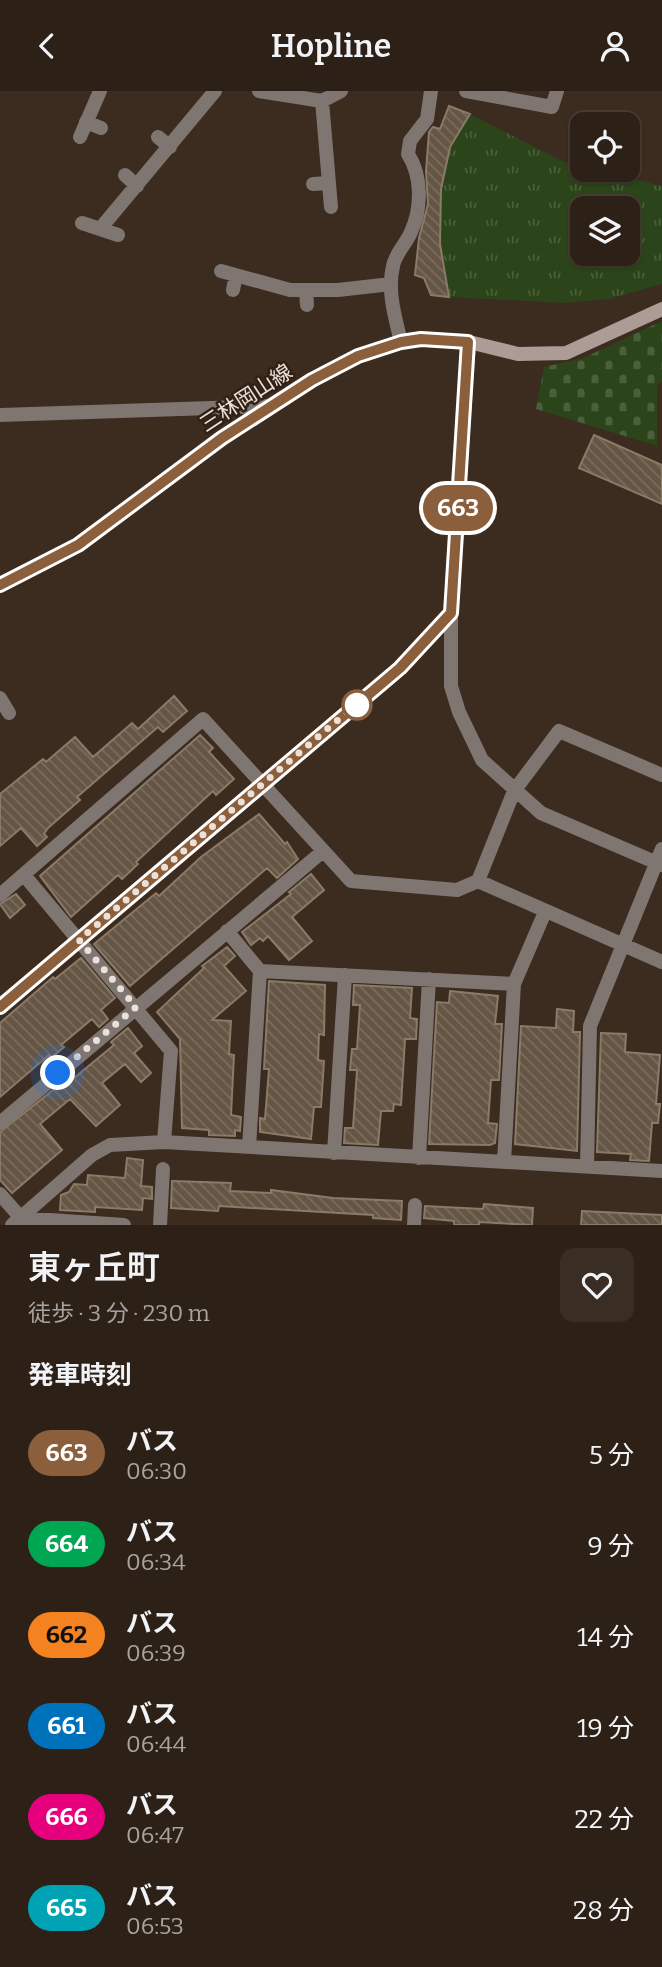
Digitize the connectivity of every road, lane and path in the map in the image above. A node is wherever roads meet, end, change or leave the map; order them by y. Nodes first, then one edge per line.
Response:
1 (100, 91) edge
2 (215, 91) edge
3 (259, 91) edge
4 (341, 91) edge
5 (431, 91) edge
6 (466, 91) edge
7 (557, 91) edge
8 (322, 101) junction
9 (86, 122) junction
10 (101, 128) dead end
11 (80, 137) dead end
12 (158, 137) dead end
13 (170, 147) junction
14 (125, 175) dead end
15 (329, 183) junction
16 (313, 184) dead end
17 (137, 186) junction
18 (331, 207) dead end
19 (82, 223) dead end
20 (100, 229) junction
21 (118, 235) dead end
22 (221, 271) dead end
23 (236, 275) junction
24 (391, 284) junction
25 (233, 290) dead end
26 (662, 309) edge
27 (401, 342) junction
28 (468, 342) junction
29 (271, 406) junction
30 (0, 415) edge
31 (0, 585) edge
32 (451, 613) junction
33 (0, 698) edge
34 (9, 713) dead end
35 (662, 775) edge
36 (262, 783) junction
37 (514, 791) junction
38 (322, 852) junction
39 (660, 859) edge
40 (24, 875) junction
41 (478, 881) junction
42 (0, 895) edge
43 (545, 912) junction
44 (227, 931) junction
45 (79, 940) junction
46 (624, 947) junction
47 (662, 962) edge
48 (260, 971) junction
49 (345, 975) junction
50 (429, 979) junction
51 (514, 984) junction
52 (0, 1007) edge
53 (136, 1007) junction
54 (0, 1123) edge
55 (164, 1142) junction
56 (249, 1147) junction
57 (334, 1153) junction
58 (419, 1158) junction
59 (504, 1162) junction
60 (587, 1167) junction
61 (163, 1169) dead end
62 (662, 1171) edge
63 (0, 1194) edge
64 (415, 1205) dead end
65 (16, 1222) edge
66 (68, 1223) edge
67 (124, 1225) edge
68 (160, 1225) edge
69 (414, 1225) edge

1 - 9 street
2 - 13 street
3 - 8 street
4 - 8 street
5 - 24 street
6 - 7 street
8 - 15 street
9 - 10 street
9 - 11 street
12 - 13 street
13 - 17 street
14 - 17 street
15 - 16 street
15 - 18 street
17 - 20 street
19 - 20 street
20 - 21 street
22 - 23 street
23 - 24 street
23 - 25 street
24 - 27 street
26 - 28 main road, 三林岡山線
27 - 28 main road, 三林岡山線
27 - 29 main road, 三林岡山線
28 - 32 street
29 - 30 street
29 - 31 main road, 三林岡山線
32 - 36 street
32 - 37 street
33 - 34 street
35 - 37 street
36 - 38 street
36 - 40 street
36 - 45 street
37 - 39 street
37 - 41 street
38 - 41 street
38 - 44 street
39 - 46 street
40 - 42 street
40 - 45 street
41 - 43 street
43 - 46 street
43 - 51 street
44 - 48 street
44 - 53 street
45 - 52 street
45 - 53 street
46 - 47 street
46 - 60 street
48 - 49 street
48 - 56 street
49 - 50 street
49 - 57 street
50 - 51 street
50 - 58 street
51 - 59 street
53 - 54 street
53 - 55 street
55 - 56 street
55 - 65 street
56 - 57 street
57 - 58 street
58 - 59 street
59 - 60 street
60 - 62 street
61 - 68 street
63 - 65 street
64 - 69 street
65 - 66 street
66 - 67 street

